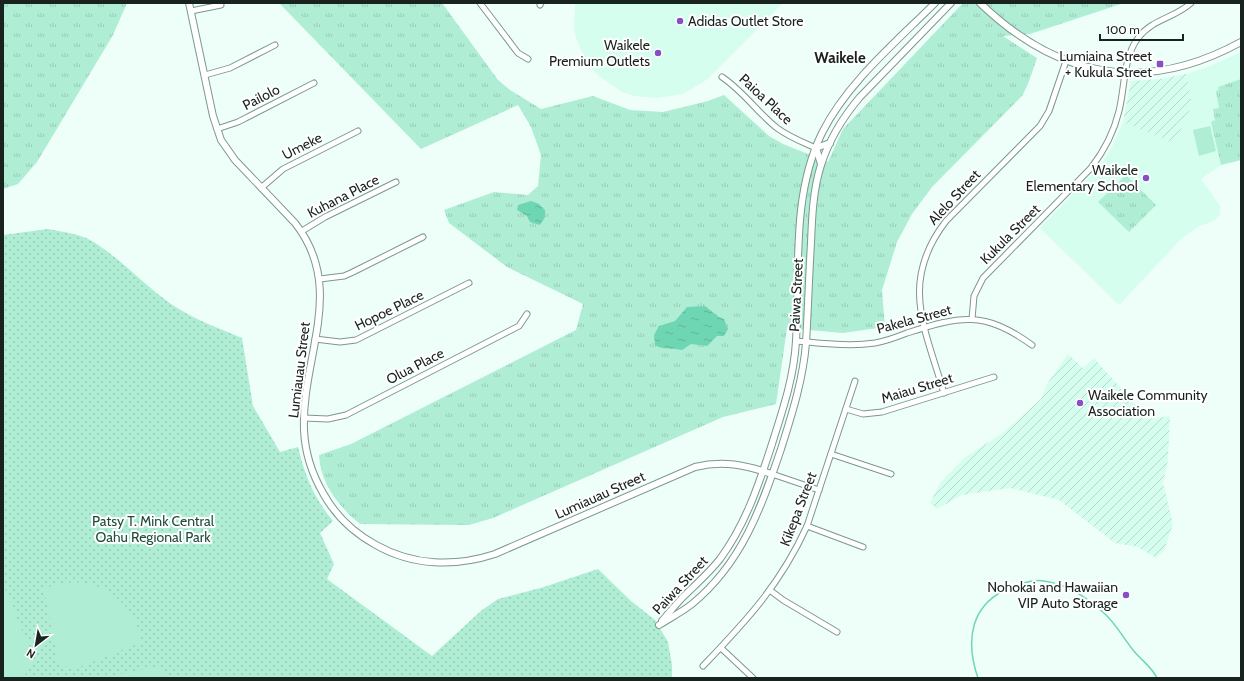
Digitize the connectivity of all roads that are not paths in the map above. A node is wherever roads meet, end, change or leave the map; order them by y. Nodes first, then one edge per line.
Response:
1 (189, 3) edge
2 (480, 3) edge
3 (935, 3) edge
4 (951, 3) edge
5 (980, 3) edge
6 (1191, 3) edge
7 (221, 5) dead end
8 (191, 11) junction
9 (1241, 42) edge
10 (275, 45) dead end
11 (528, 59) dead end
12 (1066, 61) junction
13 (1126, 72) junction
14 (205, 75) junction
15 (722, 77) dead end
16 (314, 83) dead end
17 (217, 129) junction
18 (358, 131) dead end
19 (830, 143) junction
20 (816, 148) junction
21 (821, 164) junction
22 (396, 182) dead end
23 (261, 188) junction
24 (302, 231) junction
25 (423, 237) dead end
26 (320, 279) junction
27 (469, 283) dead end
28 (527, 314) dead end
29 (972, 319) junction
30 (925, 328) junction
31 (315, 339) junction
32 (796, 341) junction
33 (806, 342) junction
34 (1032, 345) dead end
35 (994, 377) dead end
36 (856, 381) dead end
37 (944, 393) junction
38 (846, 409) junction
39 (304, 418) junction
40 (831, 454) junction
41 (763, 471) junction
42 (772, 474) junction
43 (891, 474) dead end
44 (819, 490) junction
45 (807, 526) junction
46 (863, 546) dead end
47 (770, 591) junction
48 (838, 632) dead end
49 (721, 648) junction
50 (703, 666) dead end
51 (753, 678) edge

1 - 8 street, Lumiauau Street
2 - 11 street
3 - 20 street, Paiwa Street
4 - 19 street, Paiwa Street
5 - 12 street
6 - 13 street, Kukula Street
7 - 8 street
8 - 14 street, Lumiauau Street
9 - 13 street
10 - 14 street
12 - 13 street
12 - 30 street, Alelo Street
13 - 29 street, Kukula Street
14 - 17 street, Lumiauau Street
15 - 20 street, Paioa Place
16 - 17 street, Pailolo
17 - 23 street, Lumiauau Street
18 - 23 street, Umeke
19 - 20 street
19 - 21 street, Paiwa Street
20 - 21 street
20 - 32 street, Paiwa Street
21 - 33 street, Paiwa Street
22 - 24 street, Kuhana Place
23 - 24 street, Lumiauau Street
24 - 26 street, Lumiauau Street
25 - 26 street
26 - 31 street, Lumiauau Street
27 - 31 street, Hopoe Place
28 - 39 street, Olua Place
29 - 30 street, Pakela Street
29 - 34 street, Pakela Street
30 - 33 street, Pakela Street
30 - 37 street, Alelo Street
31 - 39 street, Lumiauau Street
32 - 33 street, Pakela Street
32 - 41 street, Paiwa Street
33 - 42 street, Paiwa Street
35 - 37 street, Maiau Street
36 - 38 street, Kikepa Street
37 - 38 street, Maiau Street
38 - 40 street, Kikepa Street
39 - 41 street, Lumiauau Street
40 - 43 street
40 - 44 street, Kikepa Street
41 - 42 street, Lumiauau Street
41 - 42 street, Paiwa Street
42 - 44 street, Lumiauau Street
44 - 45 street, Kikepa Street
45 - 46 street
45 - 47 street, Kikepa Street
47 - 48 street
47 - 49 street, Kikepa Street
49 - 50 street, Kikepa Street
49 - 51 street

